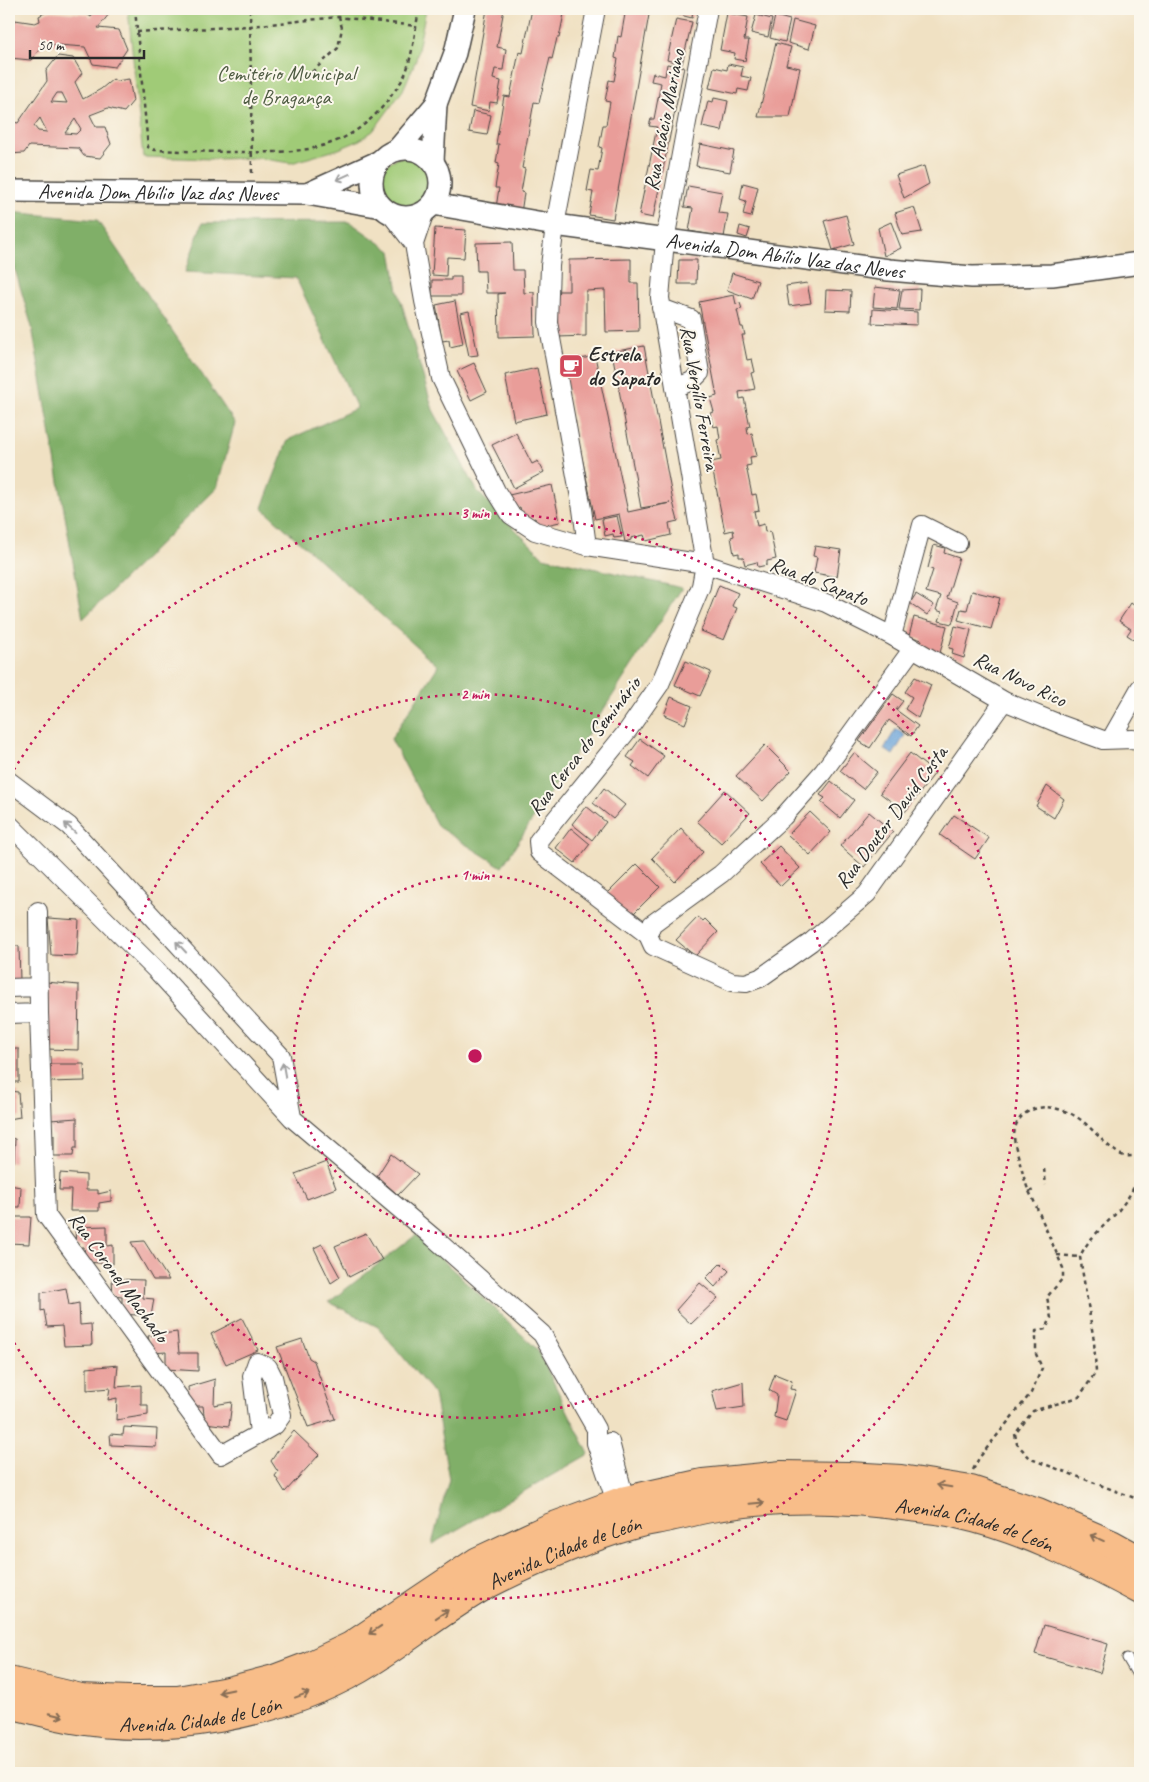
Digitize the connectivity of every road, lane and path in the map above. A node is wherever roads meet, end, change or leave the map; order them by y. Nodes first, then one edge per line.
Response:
1 (135, 9) edge
2 (250, 9) edge
3 (337, 9) edge
4 (419, 9) edge
5 (465, 9) edge
6 (596, 9) edge
7 (708, 9) edge
8 (338, 18) junction
9 (250, 26) junction
10 (416, 26) junction
11 (137, 32) junction
12 (312, 72) dead end
13 (436, 104) junction
14 (397, 150) junction
15 (252, 152) junction
16 (380, 161) junction
17 (436, 167) junction
18 (9, 191) edge
19 (252, 192) junction
20 (306, 194) junction
21 (429, 207) junction
22 (386, 209) junction
23 (468, 209) junction
24 (555, 225) junction
25 (664, 240) junction
26 (414, 244) junction
27 (1140, 262) edge
28 (661, 308) junction
29 (675, 388) junction
30 (958, 542) dead end
31 (587, 546) junction
32 (705, 564) junction
33 (892, 636) junction
34 (913, 648) junction
35 (1140, 688) edge
36 (1004, 701) junction
37 (1111, 739) junction
38 (1140, 741) edge
39 (9, 781) edge
40 (9, 824) edge
41 (538, 842) joint
42 (38, 911) dead end
43 (648, 935) junction
44 (39, 987) junction
45 (9, 988) edge
46 (39, 1013) junction
47 (9, 1014) edge
48 (292, 1118) junction
49 (1140, 1155) edge
50 (1044, 1169) dead end
51 (1140, 1173) edge
52 (1046, 1185) dead end
53 (1036, 1189) dead end
54 (1029, 1192) junction
55 (1057, 1255) junction
56 (1080, 1258) junction
57 (260, 1433) dead end
58 (601, 1438) junction
59 (971, 1490) junction
60 (670, 1491) junction
61 (1140, 1500) edge
62 (622, 1501) junction
63 (718, 1507) junction
64 (588, 1513) junction
65 (1138, 1560) edge
66 (479, 1589) junction
67 (1140, 1590) edge
68 (1128, 1658) dead end
69 (1140, 1680) edge
70 (9, 1681) edge
71 (9, 1704) edge

1 - 11 path
2 - 9 path
3 - 8 path
4 - 10 path
5 - 13 street
6 - 24 street
7 - 25 street, Rua Acácio Mariano
8 - 9 path
8 - 10 path
8 - 12 path
9 - 11 path
9 - 15 path
10 - 15 path
11 - 15 path
13 - 14 street
13 - 17 street
14 - 16 street
14 - 17 street
15 - 19 path
16 -> 20 street
16 - 22 street
17 - 21 street
17 - 23 street
18 - 19 street, Avenida Dom Abílio Vaz das Neves
19 - 20 street, Avenida Dom Abílio Vaz das Neves
20 - 22 street, Avenida Dom Abílio Vaz das Neves
21 - 22 street
21 - 23 street, Avenida Dom Abílio Vaz das Neves
21 - 26 street
22 - 26 street
23 - 24 street, Avenida Dom Abílio Vaz das Neves
24 - 25 street, Avenida Dom Abílio Vaz das Neves
24 - 31 street
25 - 27 street, Avenida Dom Abílio Vaz das Neves
25 - 28 street, Rua Vergílio Ferreira
26 - 31 street, Rua do Sapato
28 - 29 street, Rua Vergílio Ferreira
28 - 29 street
29 - 32 street, Rua Vergílio Ferreira
30 - 33 street
31 - 32 street, Rua do Sapato
32 - 33 street, Rua do Sapato
32 - 41 street, Rua Cerca do Seminário
33 - 34 street, Rua do Sapato
34 - 36 street, Rua Novo Rico
34 - 43 street
35 - 37 street
36 - 37 street, Rua Novo Rico
36 - 43 street, Rua Doutor David Costa
37 - 38 street, Rua Novo Rico
48 -> 39 street
40 - 48 street
41 - 43 street, Rua Doutor David Costa
42 - 44 street, Rua Coronel Machado
44 - 45 street
44 - 46 street, Rua Coronel Machado
46 - 47 street
46 - 57 street, Rua Coronel Machado
48 - 58 street
49 - 54 path
50 - 52 path
51 - 56 path
53 - 54 path
54 - 55 path
55 - 56 path
55 - 59 path
56 - 61 path
58 - 60 street
58 - 62 street
58 - 64 street
59 -> 60 main road, Avenida Cidade de León
65 -> 59 main road, Avenida Cidade de León
60 - 62 main road, Avenida Cidade de León
62 - 63 street
62 - 64 main road, Avenida Cidade de León
62 - 66 street
63 - 66 main road, Avenida Cidade de León
63 -> 67 main road, Avenida Cidade de León
64 -> 70 main road, Avenida Cidade de León
71 -> 66 main road, Avenida Cidade de León
68 - 69 lane

